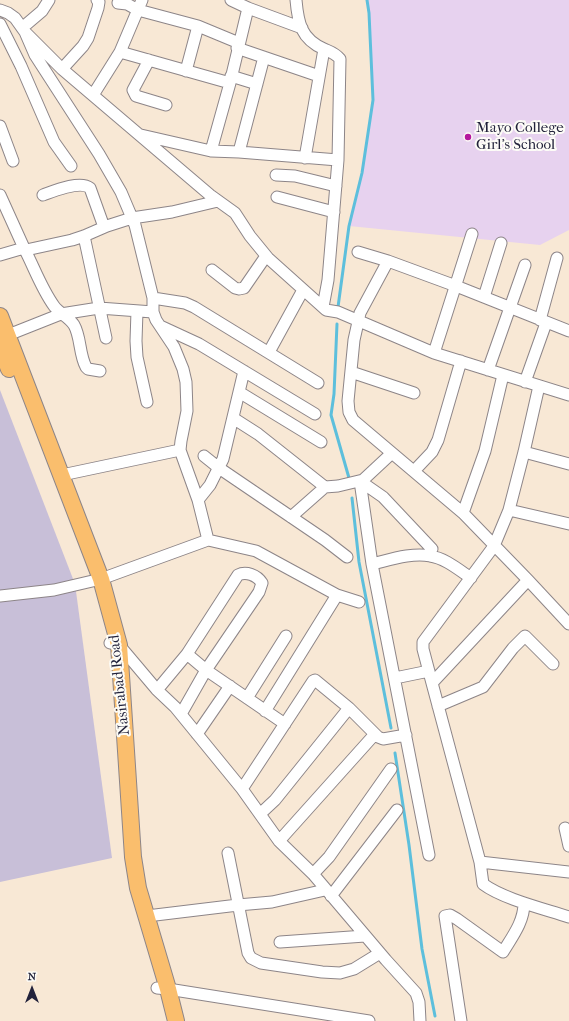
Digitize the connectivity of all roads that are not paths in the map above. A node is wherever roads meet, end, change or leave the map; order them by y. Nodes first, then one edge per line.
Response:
1 (49, 0) edge
2 (97, 0) edge
3 (231, 0) edge
4 (296, 0) edge
5 (118, 3) dead end
6 (140, 5) edge
7 (248, 8) junction
8 (0, 10) edge
9 (0, 24) edge
10 (198, 26) junction
11 (302, 28) junction
12 (24, 30) junction
13 (238, 46) junction
14 (324, 49) junction
15 (120, 52) junction
16 (264, 57) junction
17 (149, 60) junction
18 (62, 69) junction
19 (186, 71) junction
20 (319, 76) junction
21 (230, 79) junction
22 (257, 84) junction
23 (93, 94) junction
24 (166, 104) dead end
25 (0, 126) edge
26 (139, 135) junction
27 (211, 151) junction
28 (239, 152) junction
29 (305, 158) junction
30 (338, 160) junction
31 (13, 161) dead end
32 (71, 166) dead end
33 (276, 175) dead end
34 (336, 186) junction
35 (0, 195) edge
36 (43, 195) dead end
37 (277, 197) dead end
38 (218, 201) junction
39 (334, 212) junction
40 (132, 218) junction
41 (104, 227) junction
42 (472, 234) dead end
43 (84, 236) junction
44 (501, 243) dead end
45 (25, 249) junction
46 (358, 252) dead end
47 (0, 255) edge
48 (266, 256) junction
49 (557, 258) dead end
50 (388, 261) junction
51 (525, 266) dead end
52 (212, 270) dead end
53 (456, 286) junction
54 (303, 290) junction
55 (484, 297) junction
56 (153, 298) junction
57 (99, 308) junction
58 (325, 308) junction
59 (511, 308) junction
60 (137, 311) junction
61 (154, 312) junction
62 (61, 314) junction
63 (0, 316) edge
64 (358, 321) junction
65 (543, 321) junction
66 (159, 326) junction
67 (569, 331) edge
68 (106, 338) dead end
69 (4, 341) edge
70 (269, 352) junction
71 (434, 353) junction
72 (461, 361) junction
73 (488, 370) junction
74 (100, 371) dead end
75 (244, 371) junction
76 (351, 372) junction
77 (503, 375) junction
78 (525, 382) junction
79 (318, 383) dead end
80 (539, 386) junction
81 (239, 392) junction
82 (414, 393) dead end
83 (569, 395) edge
84 (147, 402) dead end
85 (314, 414) dead end
86 (233, 418) junction
87 (321, 442) dead end
88 (180, 450) junction
89 (392, 452) junction
90 (524, 452) junction
91 (204, 456) dead end
92 (569, 464) edge
93 (219, 468) junction
94 (414, 471) junction
95 (62, 475) junction
96 (357, 482) junction
97 (325, 487) junction
98 (198, 500) junction
99 (509, 510) junction
100 (463, 513) junction
101 (292, 518) junction
102 (569, 524) edge
103 (208, 540) junction
104 (494, 546) junction
105 (432, 549) dead end
106 (347, 557) dead end
107 (372, 564) junction
108 (471, 578) junction
109 (98, 580) junction
110 (528, 580) junction
111 (336, 595) junction
112 (0, 596) edge
113 (358, 602) dead end
114 (569, 624) edge
115 (286, 636) dead end
116 (114, 644) junction
117 (187, 654) junction
118 (553, 664) dead end
119 (206, 670) junction
120 (429, 671) junction
121 (394, 678) junction
122 (432, 683) junction
123 (230, 686) junction
124 (156, 690) junction
125 (247, 698) junction
126 (438, 706) junction
127 (349, 708) junction
128 (265, 711) junction
129 (181, 714) junction
130 (285, 724) junction
131 (197, 734) junction
132 (403, 735) junction
133 (379, 736) junction
134 (391, 769) dead end
135 (242, 789) junction
136 (397, 810) dead end
137 (260, 814) junction
138 (565, 828) dead end
139 (278, 841) junction
140 (569, 846) edge
141 (228, 853) dead end
142 (429, 855) dead end
143 (129, 858) junction
144 (480, 862) junction
145 (569, 872) edge
146 (313, 874) junction
147 (328, 893) junction
148 (524, 903) junction
149 (238, 904) junction
150 (147, 916) junction
151 (569, 917) edge
152 (365, 936) junction
153 (280, 942) dead end
154 (380, 953) junction
155 (163, 989) junction
156 (165, 1021) edge
157 (176, 1021) edge
158 (369, 1021) edge
159 (420, 1021) edge
160 (461, 1021) edge

1 - 12 street
2 - 18 street
3 - 7 street
4 - 11 street
5 - 6 street
6 - 10 street
6 - 15 street
7 - 11 street
7 - 13 street
8 - 12 street
9 - 32 street
10 - 13 street
10 - 19 street
11 - 14 street
12 - 18 street
12 - 40 street
13 - 16 street
13 - 21 street
14 - 20 street
14 - 30 street
15 - 17 street
15 - 23 street
16 - 20 street
16 - 22 street
17 - 19 street
17 - 24 street
18 - 23 street
19 - 21 street
20 - 29 street
21 - 22 street
21 - 27 street
22 - 28 street
23 - 26 street
25 - 31 street
26 - 27 street
26 - 38 street
27 - 28 street
28 - 29 street
29 - 30 street
30 - 34 street
33 - 34 street
34 - 39 street
35 - 45 street
36 - 41 street
37 - 39 street
38 - 40 street
38 - 48 street
39 - 58 street
40 - 41 street
40 - 56 street
41 - 43 street
42 - 53 street
43 - 45 street
43 - 57 street
44 - 55 street
45 - 47 street
45 - 62 street
46 - 50 street
48 - 52 street
48 - 54 street
49 - 65 street
50 - 53 street
50 - 64 street
51 - 59 street
53 - 55 street
53 - 71 street
54 - 58 street
54 - 70 street
55 - 59 street
56 - 61 street
56 - 70 street
57 - 60 street
57 - 62 street
57 - 68 street
58 - 64 street
59 - 65 street
59 - 73 street
60 - 61 street
60 - 84 street
61 - 66 street
62 - 69 street
62 - 74 street
63 - 69 highway, Nasirabad Road
64 - 71 street
64 - 76 street
65 - 67 street
65 - 78 street
66 - 75 street
66 - 88 street
69 - 95 highway, Nasirabad Road
69 - 109 highway, Nasirabad Road
70 - 79 street
71 - 72 street
72 - 73 street
72 - 94 street
73 - 77 street
75 - 81 street
75 - 85 street
76 - 82 street
76 - 89 street
77 - 78 street
77 - 100 street
78 - 80 street
80 - 83 street
80 - 90 street
81 - 86 street
81 - 87 street
86 - 93 street
86 - 97 street
88 - 95 street
88 - 98 street
89 - 94 street
89 - 96 street
90 - 92 street
90 - 99 street
91 - 93 street
93 - 98 street
93 - 101 street
94 - 100 street
95 - 109 highway, Nasirabad Road
96 - 97 street
96 - 105 street
96 - 107 street
97 - 101 street
98 - 103 street
99 - 102 street
99 - 104 street
100 - 104 street
101 - 106 street
103 - 109 street
103 - 111 street
104 - 108 street
104 - 110 street
107 - 108 street
107 - 121 street
108 - 120 street
109 - 112 street
109 - 116 highway, Nasirabad Road
110 - 114 street
110 - 122 street
111 - 113 street
111 - 128 street
115 - 125 street
116 - 124 street
116 - 143 highway, Nasirabad Road
117 - 119 street
117 - 119 street
117 - 124 street
118 - 126 street
119 - 123 street
119 - 129 street
120 - 121 street
120 - 122 street
121 - 132 street
122 - 126 street
123 - 125 street
123 - 131 street
124 - 129 street
125 - 128 street
126 - 144 street
127 - 130 street
127 - 133 street
127 - 137 street
128 - 130 street
129 - 131 street
130 - 135 street
131 - 135 street
132 - 133 street
132 - 142 street
133 - 139 street
134 - 146 street
135 - 137 street
136 - 147 street
137 - 139 street
138 - 140 street
139 - 146 street
141 - 149 street
143 - 150 highway, Nasirabad Road
143 - 155 highway, Nasirabad Road
144 - 145 street
144 - 148 street
146 - 147 street
147 - 149 street
147 - 152 street
148 - 151 street
148 - 160 street
149 - 150 street
149 - 154 street
150 - 155 highway, Nasirabad Road
152 - 153 street
152 - 154 street
154 - 159 street
155 - 156 highway, Nasirabad Road
155 - 157 highway, Nasirabad Road
155 - 158 street

